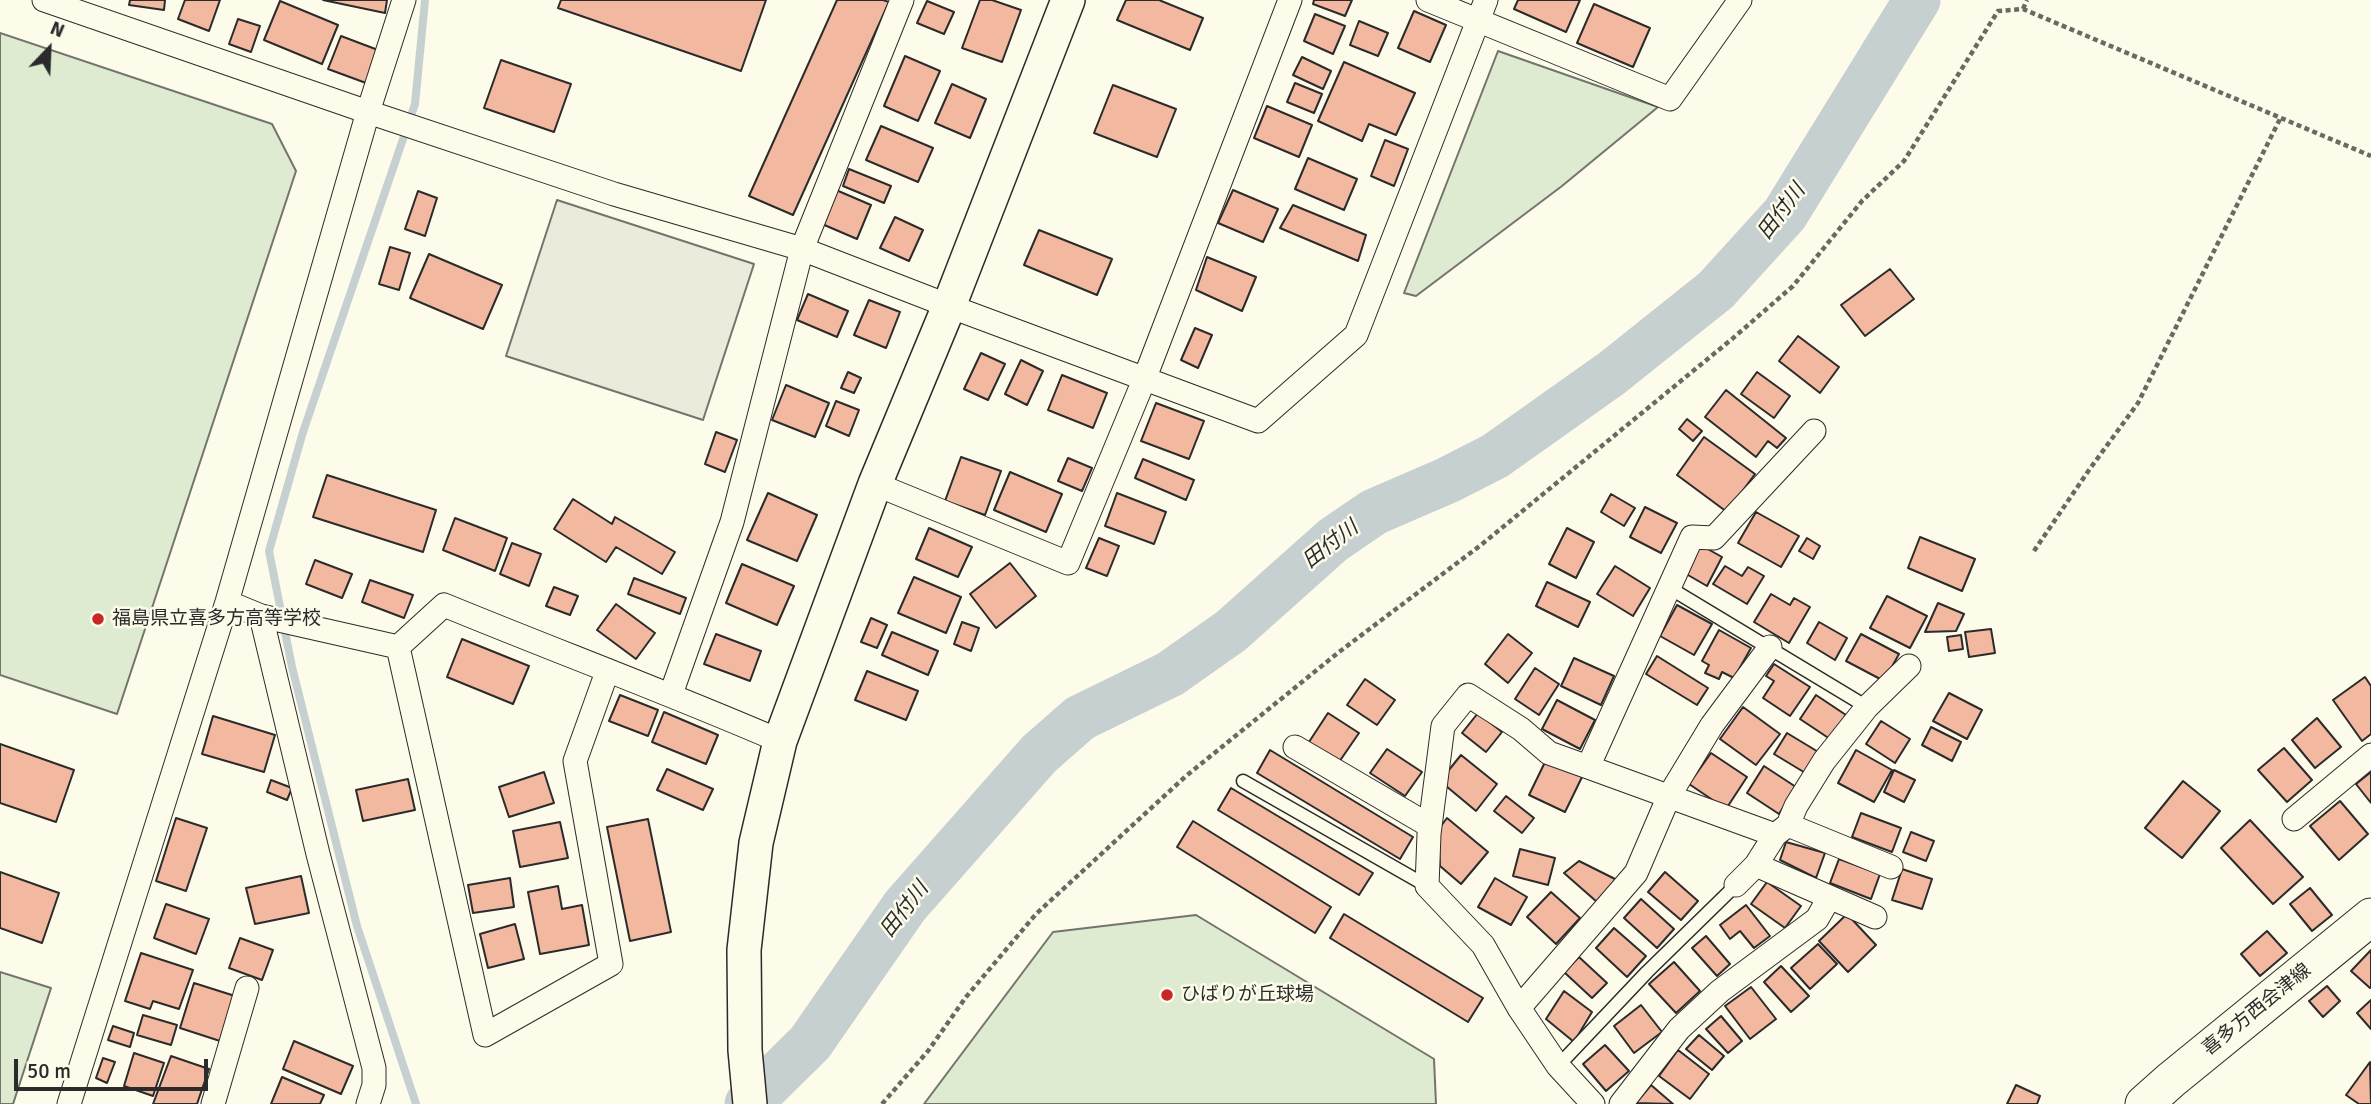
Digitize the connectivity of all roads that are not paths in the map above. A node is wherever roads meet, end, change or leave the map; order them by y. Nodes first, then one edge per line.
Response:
1 (404, 0) edge
2 (902, 0) edge
3 (1068, 0) edge
4 (1290, 0) edge
5 (1428, 0) edge
6 (1740, 0) edge
7 (53, 2) edge
8 (1482, 10) edge
9 (368, 112) junction
10 (802, 249) junction
11 (949, 306) junction
12 (1144, 380) junction
13 (1814, 431) dead end
14 (875, 484) junction
15 (1668, 587) junction
16 (226, 602) junction
17 (261, 616) junction
18 (398, 648) junction
19 (1770, 648) junction
20 (1909, 666) dead end
21 (607, 672) junction
22 (671, 694) junction
23 (1867, 707) junction
24 (780, 741) junction
25 (1295, 747) dead end
26 (2371, 755) edge
27 (1588, 766) junction
28 (1243, 781) dead end
29 (1669, 796) junction
30 (2294, 819) dead end
31 (1430, 826) junction
32 (1782, 830) junction
33 (1756, 865) junction
34 (1891, 867) dead end
35 (1736, 885) joint
36 (1427, 886) junction
37 (1829, 898) junction
38 (1875, 916) dead end
39 (2371, 918) edge
40 (247, 988) dead end
41 (1519, 1009) junction
42 (1558, 1066) junction
43 (75, 1102) edge
44 (213, 1104) edge
45 (368, 1104) edge
46 (750, 1104) edge
47 (1593, 1104) edge
48 (1621, 1104) edge
49 (2144, 1104) edge

1 - 9 street
2 - 10 street
3 - 11 street
4 - 12 street
5 - 8 street
6 - 8 street
7 - 9 street
8 - 12 street
9 - 10 street
9 - 16 street
10 - 11 street
10 - 22 street
11 - 12 street
11 - 14 street
12 - 14 street
13 - 15 street
14 - 24 street
15 - 19 lane
15 - 27 street
16 - 17 street
16 - 43 street
17 - 18 street
17 - 45 street
18 - 21 street
18 - 21 street
19 - 23 lane
19 - 29 street
20 - 23 street
21 - 22 street
22 - 24 street
23 - 32 street
24 - 46 street
25 - 31 street
26 - 30 street
27 - 29 street
27 - 31 street
28 - 36 lane
29 - 32 street
29 - 41 street
31 - 36 street
32 - 33 street
32 - 34 street
33 - 35 street
33 - 37 street
35 - 42 lane
36 - 41 street
37 - 38 street
37 - 48 street
39 - 49 main road, 喜多方西会津線
40 - 44 street
41 - 42 street
42 - 47 street

